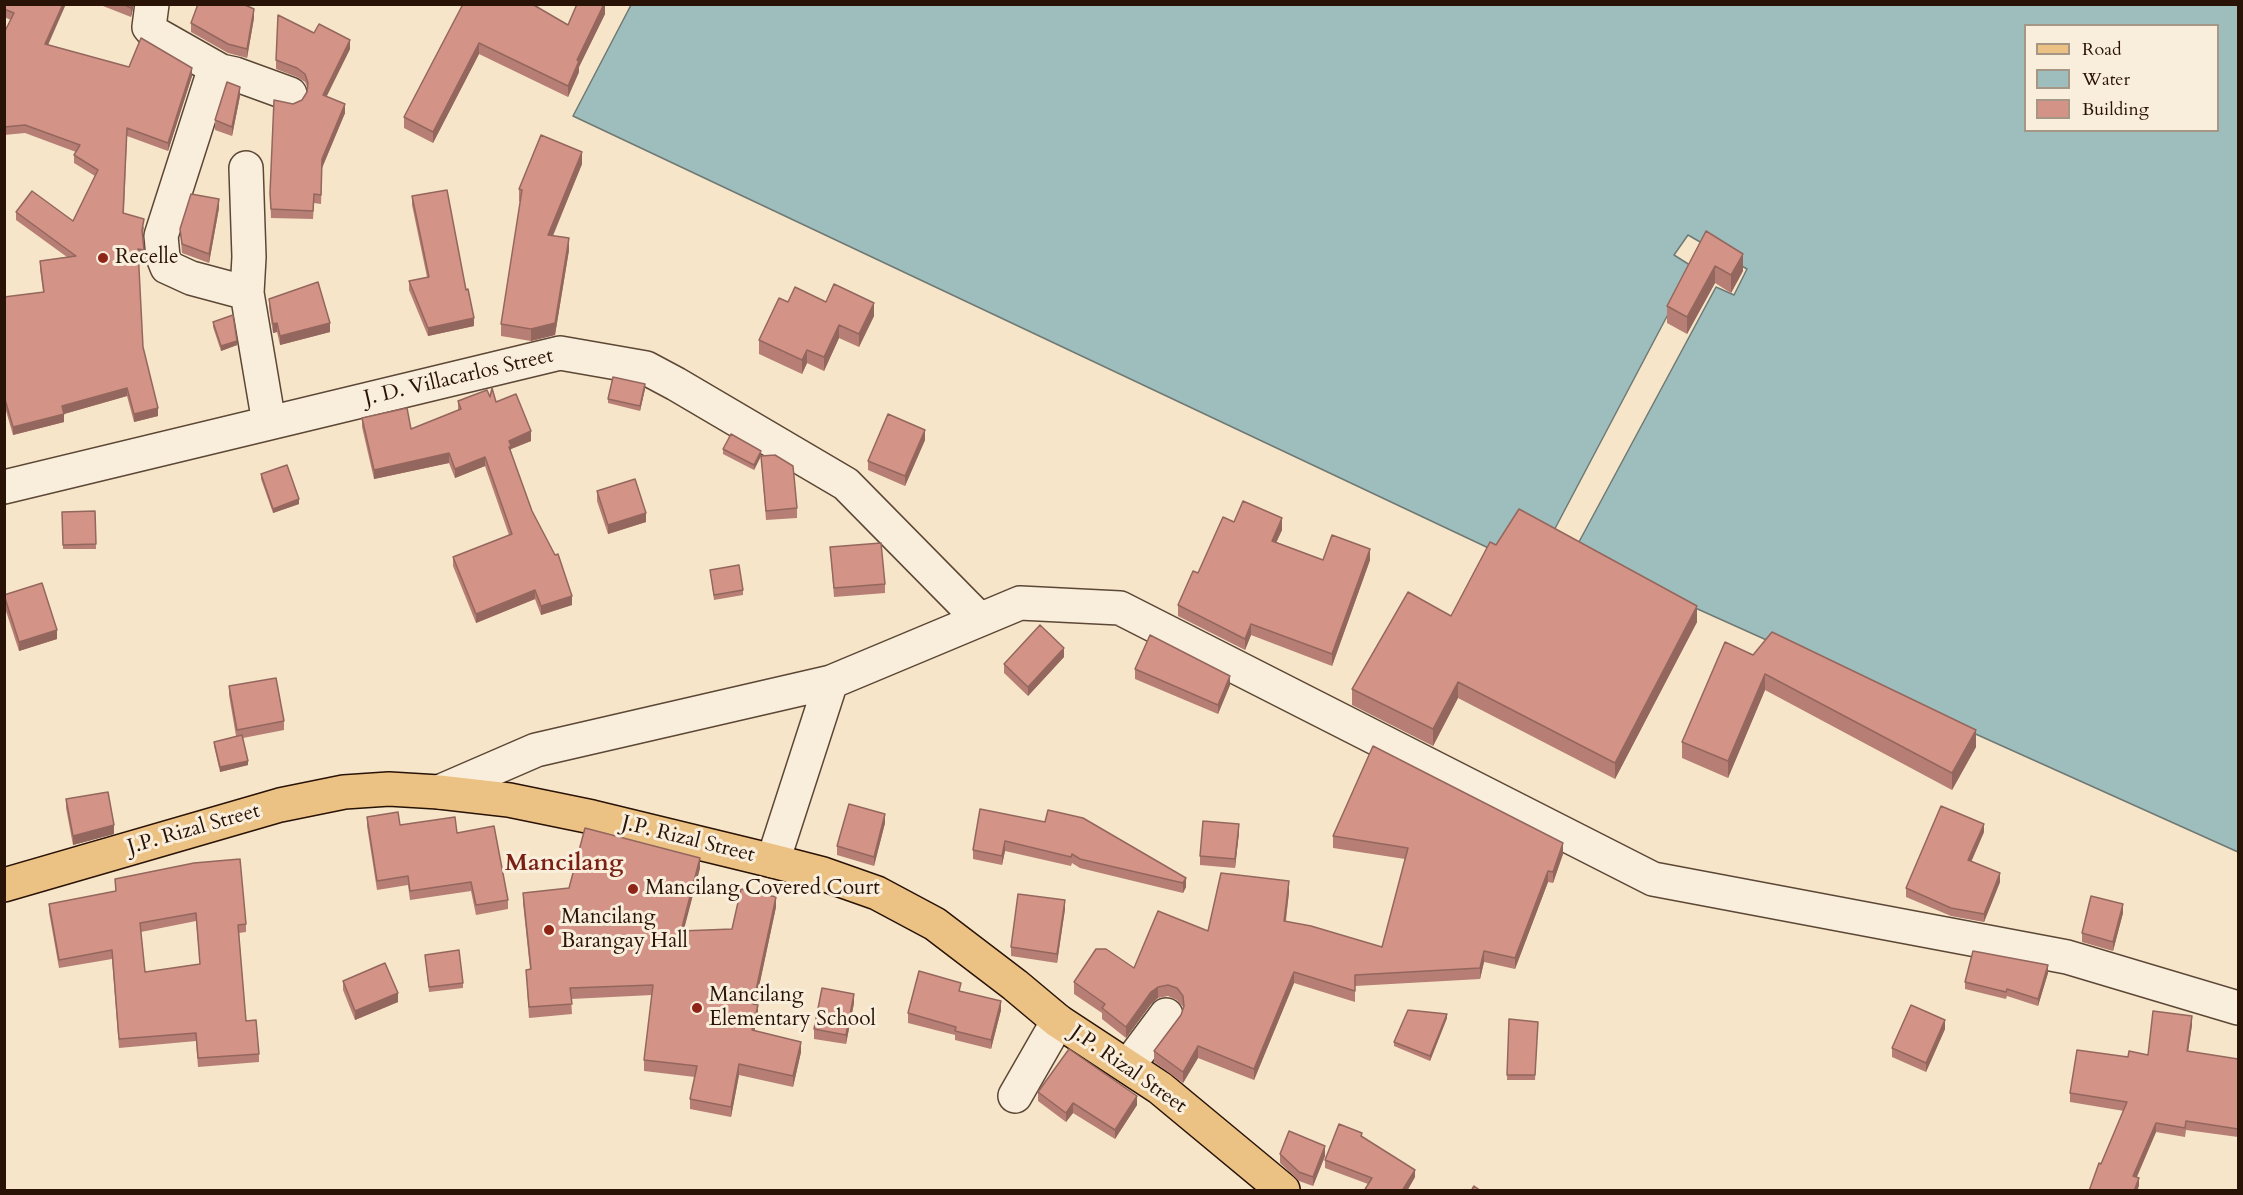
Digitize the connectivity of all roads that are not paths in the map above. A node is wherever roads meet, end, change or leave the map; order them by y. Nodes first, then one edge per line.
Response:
1 (152, 4) edge
2 (221, 71) junction
3 (290, 94) dead end
4 (246, 168) dead end
5 (247, 293) junction
6 (269, 423) junction
7 (4, 487) edge
8 (980, 619) junction
9 (831, 682) junction
10 (439, 792) junction
11 (773, 861) junction
12 (4, 885) edge
13 (2238, 1008) edge
14 (1166, 1015) dead end
15 (1058, 1021) junction
16 (1128, 1066) junction
17 (1015, 1096) dead end
18 (1283, 1191) edge

1 - 2 street
2 - 3 street
2 - 5 street
4 - 5 street
5 - 6 street
6 - 7 street, J. D. Villacarlos Street
6 - 8 street, J. D. Villacarlos Street
8 - 9 street
8 - 13 street
9 - 10 street
9 - 11 street
10 - 11 main road, J.P. Rizal Street
10 - 12 main road, J.P. Rizal Street
11 - 15 main road, J.P. Rizal Street
14 - 16 street
15 - 16 main road, J.P. Rizal Street
15 - 17 street
16 - 18 main road, J.P. Rizal Street

